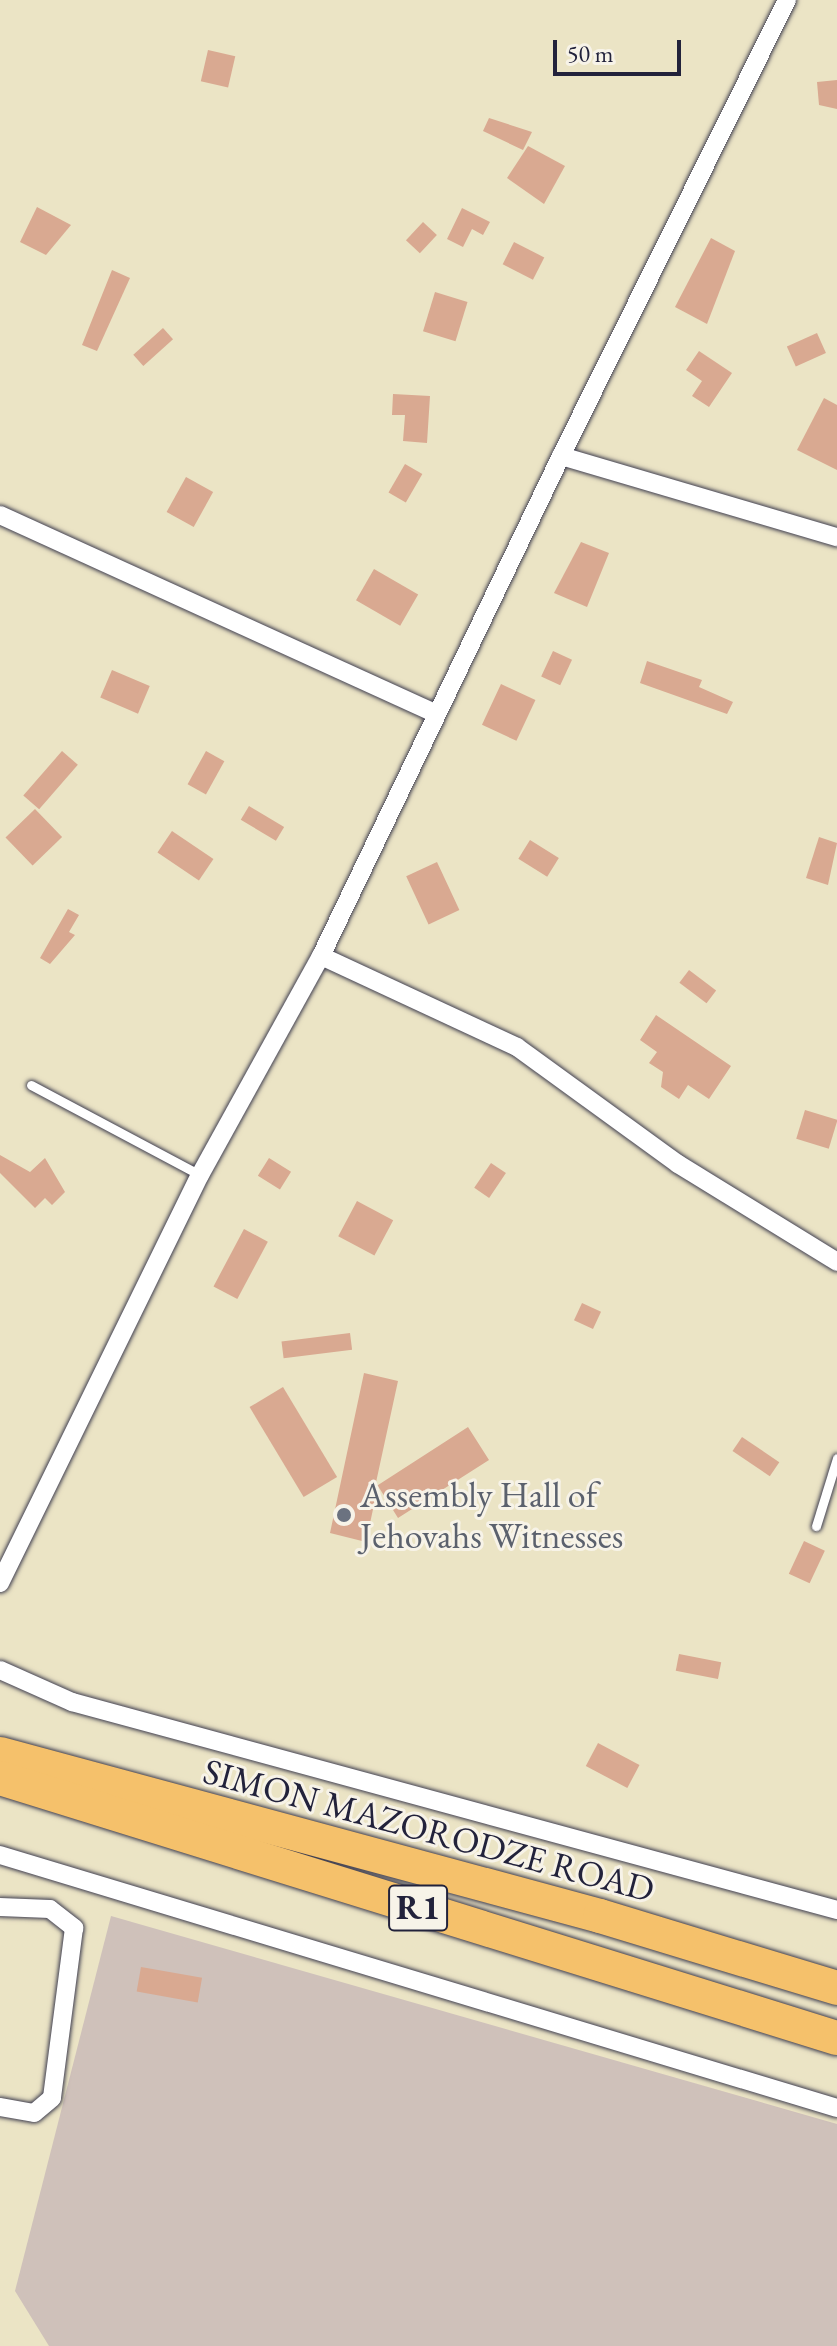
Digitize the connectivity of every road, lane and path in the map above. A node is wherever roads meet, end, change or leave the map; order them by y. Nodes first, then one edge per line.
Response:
1 (787, 0) edge
2 (561, 456) junction
3 (0, 515) edge
4 (837, 537) edge
5 (434, 713) junction
6 (321, 956) junction
7 (31, 1085) dead end
8 (200, 1175) junction
9 (837, 1262) edge
10 (837, 1458) edge
11 (816, 1526) dead end
12 (0, 1583) edge
13 (0, 1670) edge
14 (0, 1754) edge
15 (0, 1778) edge
16 (0, 1855) edge
17 (0, 1907) edge
18 (837, 1910) edge
19 (837, 1988) edge
20 (837, 2038) edge
21 (0, 2107) edge
22 (837, 2108) edge

1 - 2 street
2 - 4 street
2 - 5 street
3 - 5 street
5 - 6 street
6 - 8 street
6 - 9 street
7 - 8 lane
8 - 12 street
10 - 11 lane
13 - 18 street
14 - 19 highway, SIMON MAZORODZE ROAD / R1
15 - 20 highway, SIMON MAZORODZE ROAD / R1
16 - 22 street
17 - 21 street

